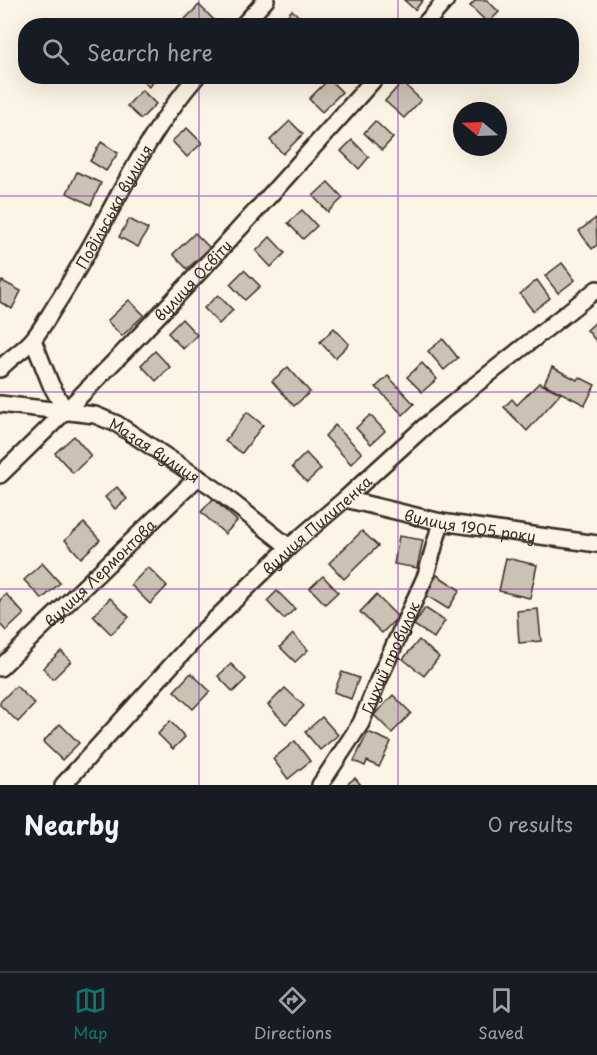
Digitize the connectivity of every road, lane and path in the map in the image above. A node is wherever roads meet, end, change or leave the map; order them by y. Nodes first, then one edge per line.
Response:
1 (266, 0) edge
2 (446, 0) edge
3 (250, 18) edge
4 (430, 18) edge
5 (190, 84) edge
6 (370, 84) edge
7 (597, 289) edge
8 (33, 340) junction
9 (0, 369) edge
10 (0, 404) edge
11 (66, 411) junction
12 (0, 475) edge
13 (198, 477) junction
14 (345, 499) junction
15 (441, 522) junction
16 (597, 544) edge
17 (288, 547) junction
18 (0, 668) edge
19 (63, 785) edge
20 (320, 785) edge

1 - 3 street
2 - 4 street
5 - 8 street, Подільська вулиця
6 - 11 street, вулиця Освіти
7 - 14 street, вулиця Пилипенка
8 - 9 street, Подільська вулиця
8 - 11 street
10 - 11 street, Мазая вулиця
11 - 12 street, вулиця Освіти
11 - 13 street, Мазая вулиця
13 - 17 street, Мазая вулиця
13 - 18 street, вулиця Лермонтова
14 - 15 street, вулиця 1905 року
14 - 17 street, вулиця Пилипенка
15 - 16 street, вулиця 1905 року
15 - 20 street, Глухий провулок
17 - 19 street, вулиця Пилипенка

